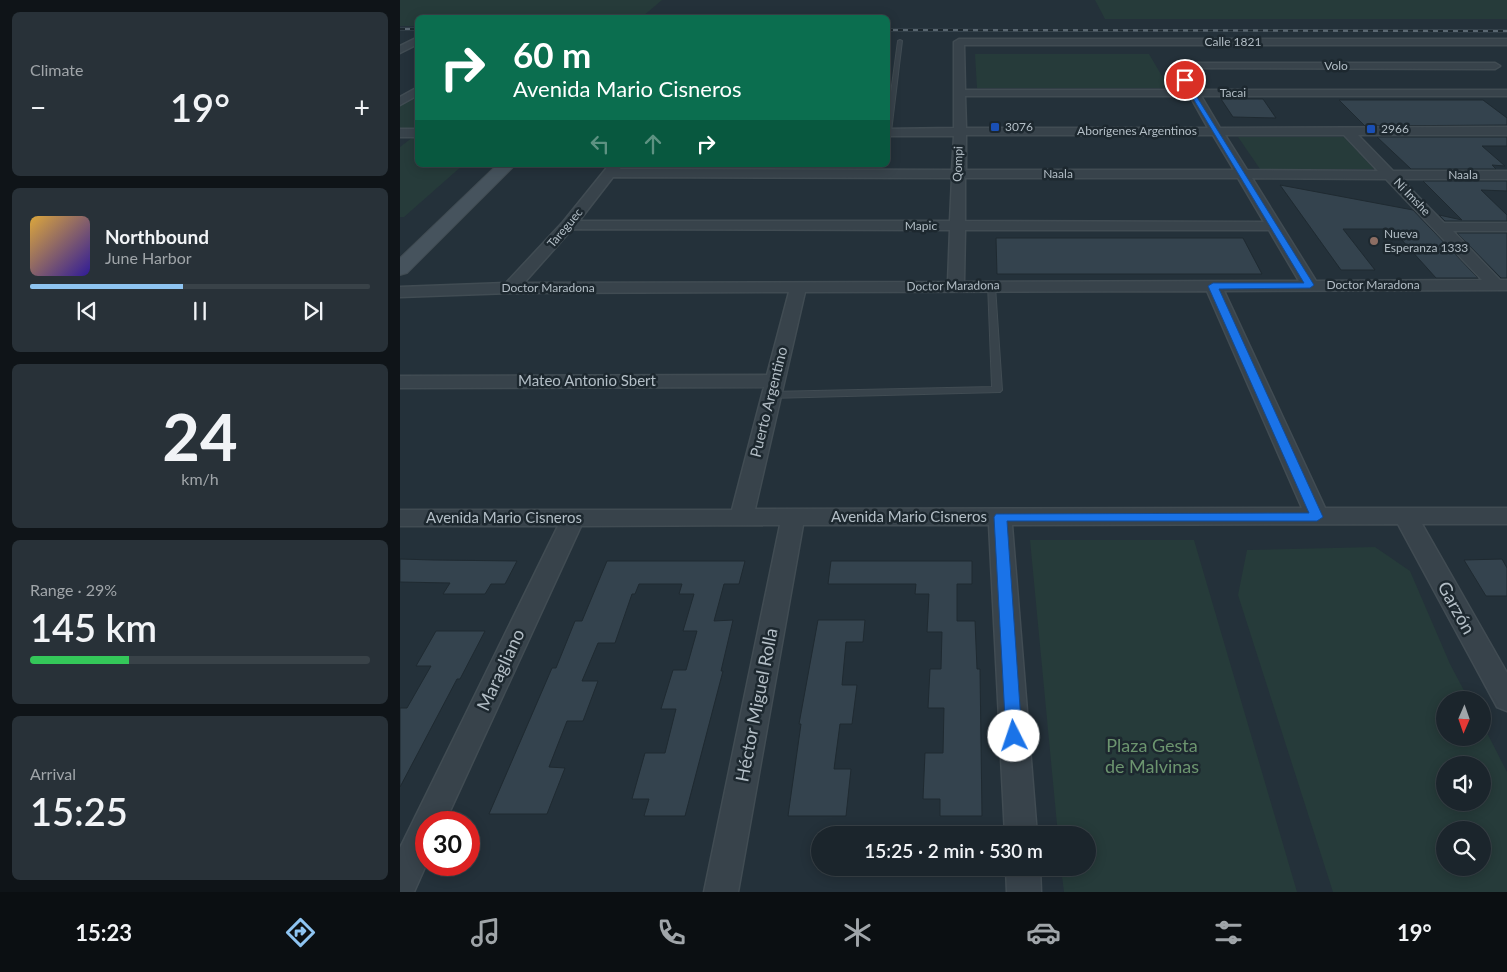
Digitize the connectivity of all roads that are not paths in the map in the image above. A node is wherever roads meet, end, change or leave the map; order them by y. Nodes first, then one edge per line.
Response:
1 (400, 39) edge
2 (415, 39) edge
3 (415, 41) edge
4 (900, 41) dead end
5 (959, 42) joint
6 (1458, 42) junction
7 (1507, 42) edge
8 (400, 50) edge
9 (1495, 66) junction
10 (1507, 74) edge
11 (415, 92) edge
12 (959, 93) junction
13 (1193, 93) junction
14 (1507, 93) edge
15 (400, 102) edge
16 (890, 117) edge
17 (1217, 131) junction
18 (1348, 131) junction
19 (1507, 131) edge
20 (890, 132) edge
21 (960, 132) junction
22 (415, 133) edge
23 (401, 134) edge
24 (480, 167) edge
25 (504, 167) edge
26 (612, 169) edge
27 (958, 174) junction
28 (1242, 174) junction
29 (1390, 175) junction
30 (1507, 175) edge
31 (468, 178) dead end
32 (568, 225) junction
33 (957, 226) junction
34 (1274, 226) junction
35 (1440, 226) junction
36 (1507, 227) edge
37 (400, 268) edge
38 (1310, 285) junction
39 (1502, 285) edge
40 (956, 286) junction
41 (991, 286) junction
42 (1213, 286) junction
43 (511, 288) junction
44 (798, 288) junction
45 (400, 292) edge
46 (400, 382) edge
47 (772, 388) junction
48 (1406, 516) junction
49 (1507, 516) edge
50 (1000, 517) junction
51 (1317, 517) junction
52 (400, 518) edge
53 (573, 518) junction
54 (741, 518) junction
55 (793, 518) junction
56 (1507, 699) edge
57 (434, 811) edge
58 (1019, 826) edge
59 (415, 853) edge
60 (1023, 876) edge
61 (400, 885) edge
62 (720, 892) edge
63 (1024, 892) edge

1 - 2 street
3 - 8 street
4 - 16 lane
5 - 6 street, Calle 1821
5 - 12 street, Qompi
6 - 7 street, Calle 1821
6 - 9 street
9 - 10 street
9 - 13 street, Volo
11 - 15 street
12 - 13 street, Tacai
12 - 21 street, Qompi
13 - 14 street, Tacai
13 - 17 street
17 - 18 street, Aborígenes Argentinos
17 - 21 street, Aborígenes Argentinos
17 - 28 street
18 - 19 street, Aborígenes Argentinos
18 - 29 street, Ni Imshe
20 - 21 street, Aborígenes Argentinos
21 - 27 street, Qompi
22 - 23 street
24 - 31 street
25 - 37 street
26 - 27 street, Naala
26 - 32 street, Tareguec
27 - 28 street, Naala
27 - 33 street, Qompi
28 - 29 street, Naala
28 - 34 street
29 - 30 street, Naala
29 - 35 street, Ni Imshe
32 - 33 street, Mapic
32 - 43 street, Tareguec
33 - 34 street, Mapic
33 - 40 street, Qompi
34 - 38 street
35 - 36 street
35 - 39 street, Ni Imshe
38 - 39 street, Doctor Maradona
38 - 42 street, Doctor Maradona
40 - 41 street, Doctor Maradona
40 - 44 street, Doctor Maradona
41 - 42 street, Doctor Maradona
41 - 47 lane, Mateo Antonio Sbert
42 - 51 street
43 - 44 street, Doctor Maradona
43 - 45 street, Doctor Maradona
44 - 47 street, Puerto Argentino
46 - 47 street, Mateo Antonio Sbert
47 - 54 street, Puerto Argentino
48 - 49 street, Avenida Mario Cisneros
48 - 51 street, Avenida Mario Cisneros
48 - 56 street, Garzón
50 - 51 street, Avenida Mario Cisneros
50 - 55 street, Avenida Mario Cisneros
50 - 58 street
52 - 53 street, Avenida Mario Cisneros
53 - 54 street, Avenida Mario Cisneros
53 - 57 street, Maragliano
54 - 55 street, Avenida Mario Cisneros
55 - 62 street, Héctor Miguel Rolla
59 - 61 street
60 - 63 street

